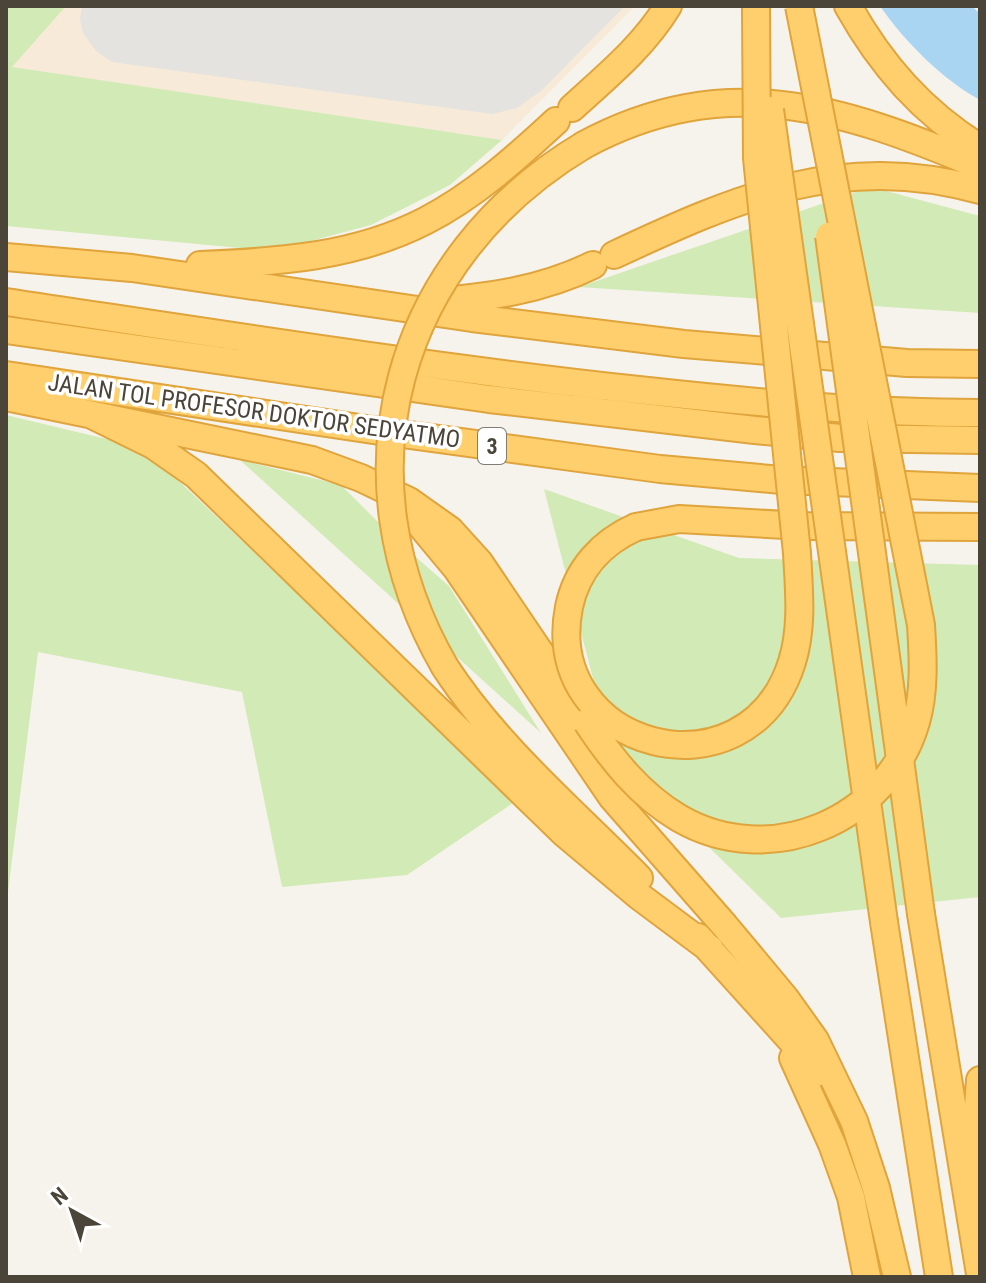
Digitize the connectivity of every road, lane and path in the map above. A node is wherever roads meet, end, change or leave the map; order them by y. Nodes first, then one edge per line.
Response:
1 (668, 6) edge
2 (799, 6) edge
3 (848, 6) edge
4 (756, 7) edge
5 (980, 148) edge
6 (980, 166) edge
7 (980, 190) edge
8 (6, 257) edge
9 (132, 268) junction
10 (6, 302) edge
11 (394, 306) junction
12 (6, 330) edge
13 (980, 364) edge
14 (6, 375) edge
15 (6, 397) edge
16 (980, 413) edge
17 (92, 415) junction
18 (980, 440) edge
19 (383, 488) junction
20 (980, 488) edge
21 (980, 527) edge
22 (710, 949) junction
23 (776, 1024) junction
24 (980, 1080) edge
25 (980, 1169) edge
26 (872, 1176) junction
27 (980, 1274) edge
28 (867, 1277) edge
29 (897, 1277) edge
30 (939, 1277) edge

1 - 9 highway
2 - 19 highway, bridge
2 - 27 highway, bridge
3 - 5 highway
4 - 21 highway, bridge
4 - 30 highway, bridge
6 - 22 highway, bridge
7 - 11 highway
8 - 9 highway
9 - 11 highway
10 - 16 highway
11 - 13 highway
12 - 18 highway, JALAN TOL PROFESOR DOKTOR SEDYATMO / 3
14 - 20 highway, JALAN TOL PROFESOR DOKTOR SEDYATMO / 3
15 - 17 highway
17 - 19 highway
17 - 22 highway
19 - 26 highway
22 - 23 highway
23 - 26 highway
23 - 28 highway
24 - 25 highway
26 - 29 highway

